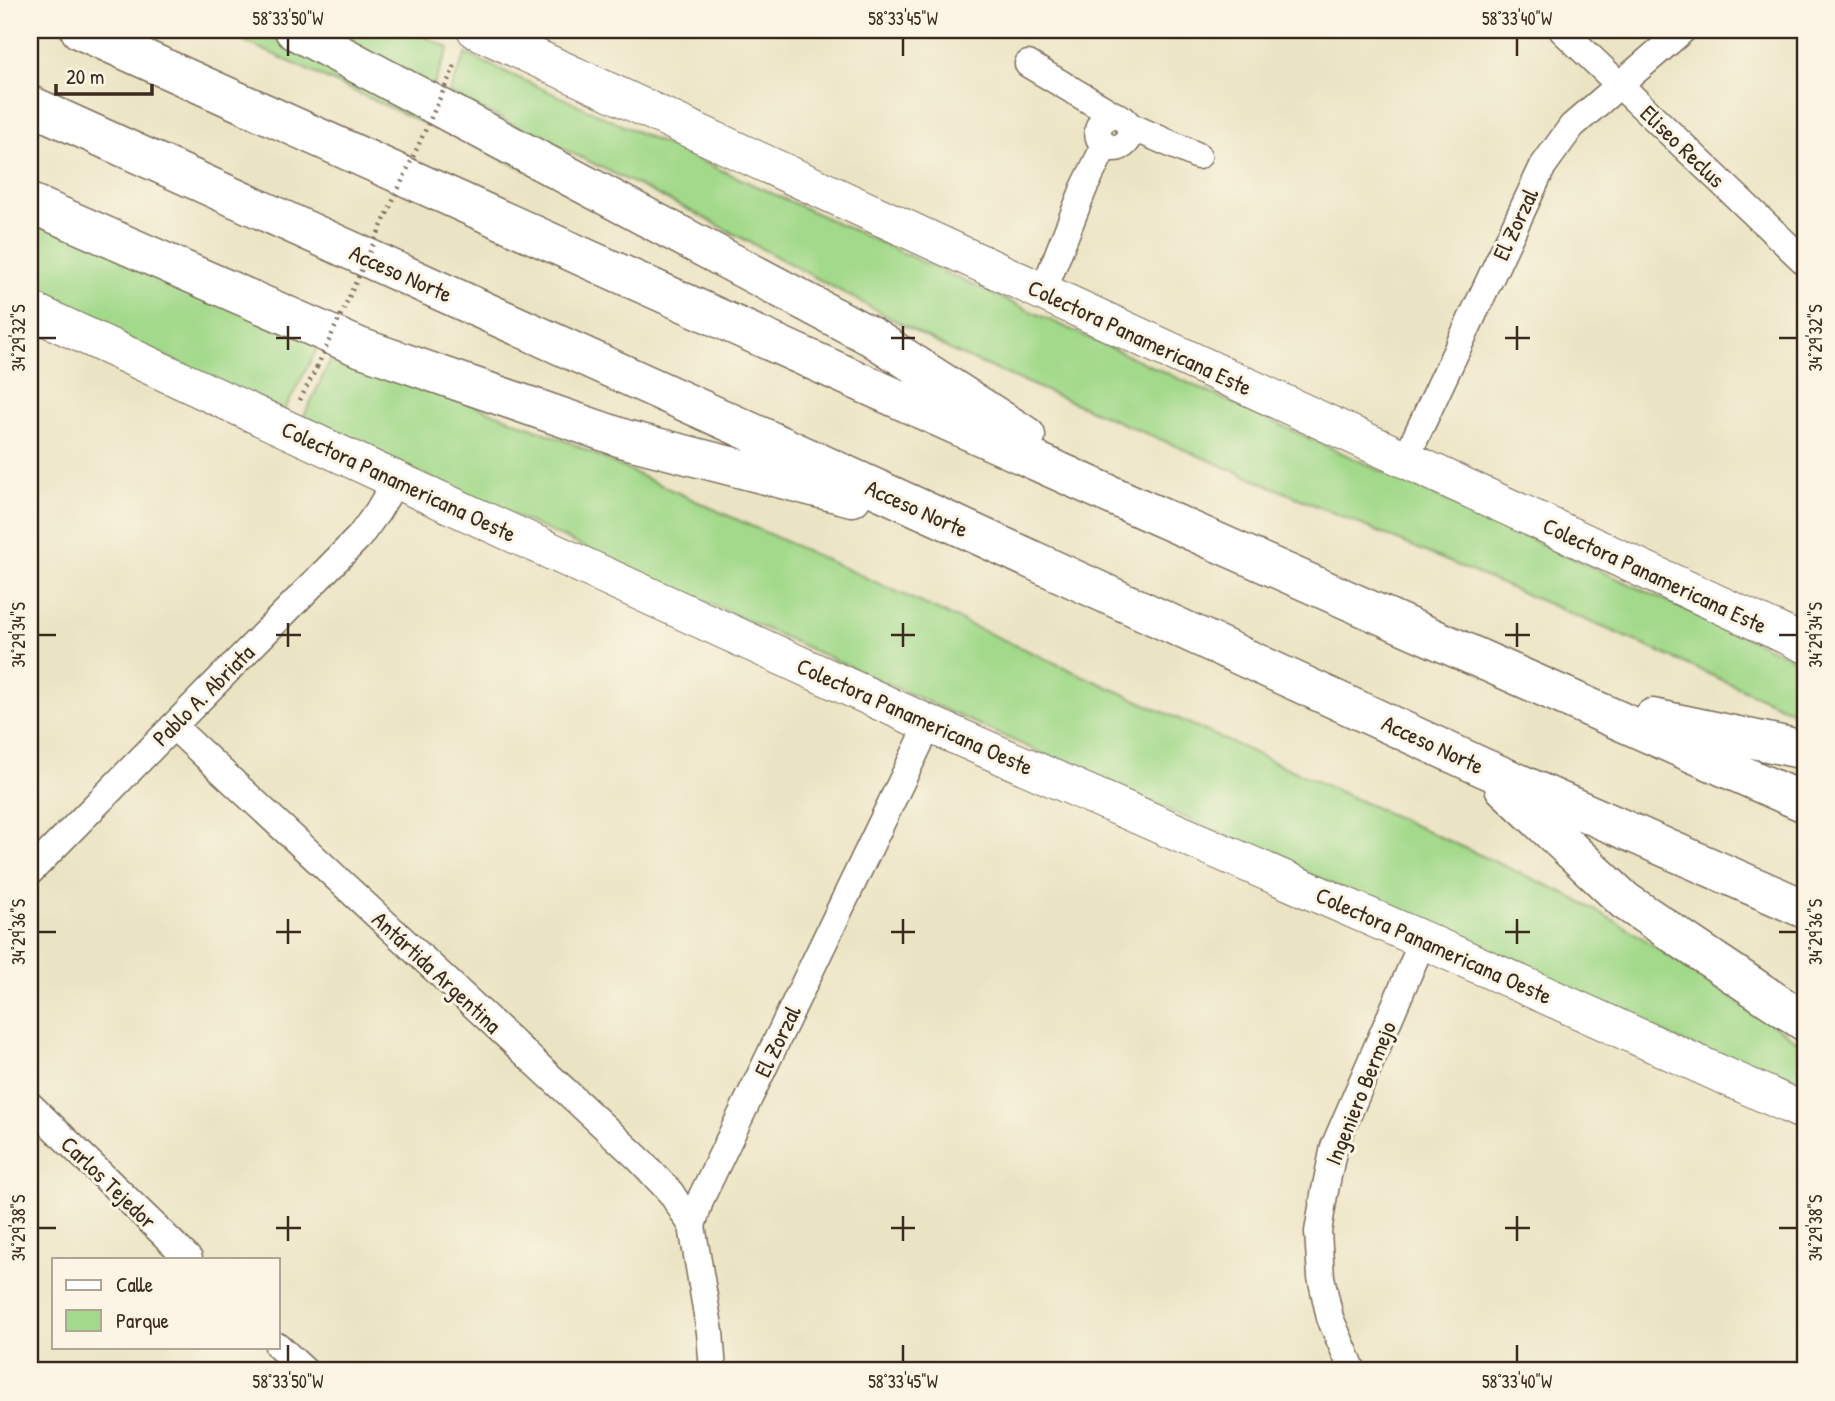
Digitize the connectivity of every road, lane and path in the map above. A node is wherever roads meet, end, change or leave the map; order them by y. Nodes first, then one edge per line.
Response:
1 (80, 30) edge
2 (294, 30) edge
3 (476, 30) edge
4 (1562, 30) edge
5 (1684, 30) edge
6 (526, 40) edge
7 (456, 63) dead end
8 (1028, 64) dead end
9 (1620, 86) junction
10 (30, 105) edge
11 (1122, 121) junction
12 (1198, 156) dead end
13 (30, 203) edge
14 (1805, 262) edge
15 (1043, 292) junction
16 (30, 310) edge
17 (317, 367) dead end
18 (1405, 460) junction
19 (396, 481) junction
20 (1140, 508) junction
21 (952, 523) junction
22 (1805, 644) edge
23 (1578, 702) junction
24 (929, 724) junction
25 (173, 726) junction
26 (1805, 750) edge
27 (1482, 767) junction
28 (1805, 803) edge
29 (30, 872) edge
30 (1805, 909) edge
31 (1423, 940) junction
32 (1805, 1022) edge
33 (30, 1105) edge
34 (1805, 1112) edge
35 (692, 1226) junction
36 (188, 1258) edge
37 (280, 1348) edge
38 (304, 1371) edge
39 (713, 1371) edge
40 (1353, 1371) edge

1 - 20 highway
2 - 20 highway
3 - 6 street, Colectora Panamericana Este
4 - 9 street, Eliseo Reclus
5 - 9 street, El Zorzal
6 - 15 street, Colectora Panamericana Este
7 - 17 path, bridge
8 - 11 street
9 - 14 street, Eliseo Reclus
9 - 18 street, El Zorzal
10 - 21 highway, Acceso Norte
11 - 12 street
11 - 15 street
13 - 21 highway
15 - 18 street, Colectora Panamericana Este
16 - 19 street, Colectora Panamericana Oeste
18 - 22 street, Colectora Panamericana Este
19 - 24 street, Colectora Panamericana Oeste
19 - 25 street, Pablo A. Abriata
20 - 23 highway
21 - 27 highway, Acceso Norte
23 - 26 highway
23 - 28 highway
24 - 31 street, Colectora Panamericana Oeste
24 - 35 street, El Zorzal
25 - 29 street, Pablo A. Abriata
25 - 35 street, Antártida Argentina
27 - 30 highway, Acceso Norte
27 - 32 highway
31 - 34 street, Colectora Panamericana Oeste
31 - 40 street, Ingeniero Bermejo
33 - 36 street, Carlos Tejedor
35 - 39 street, El Zorzal
37 - 38 street

